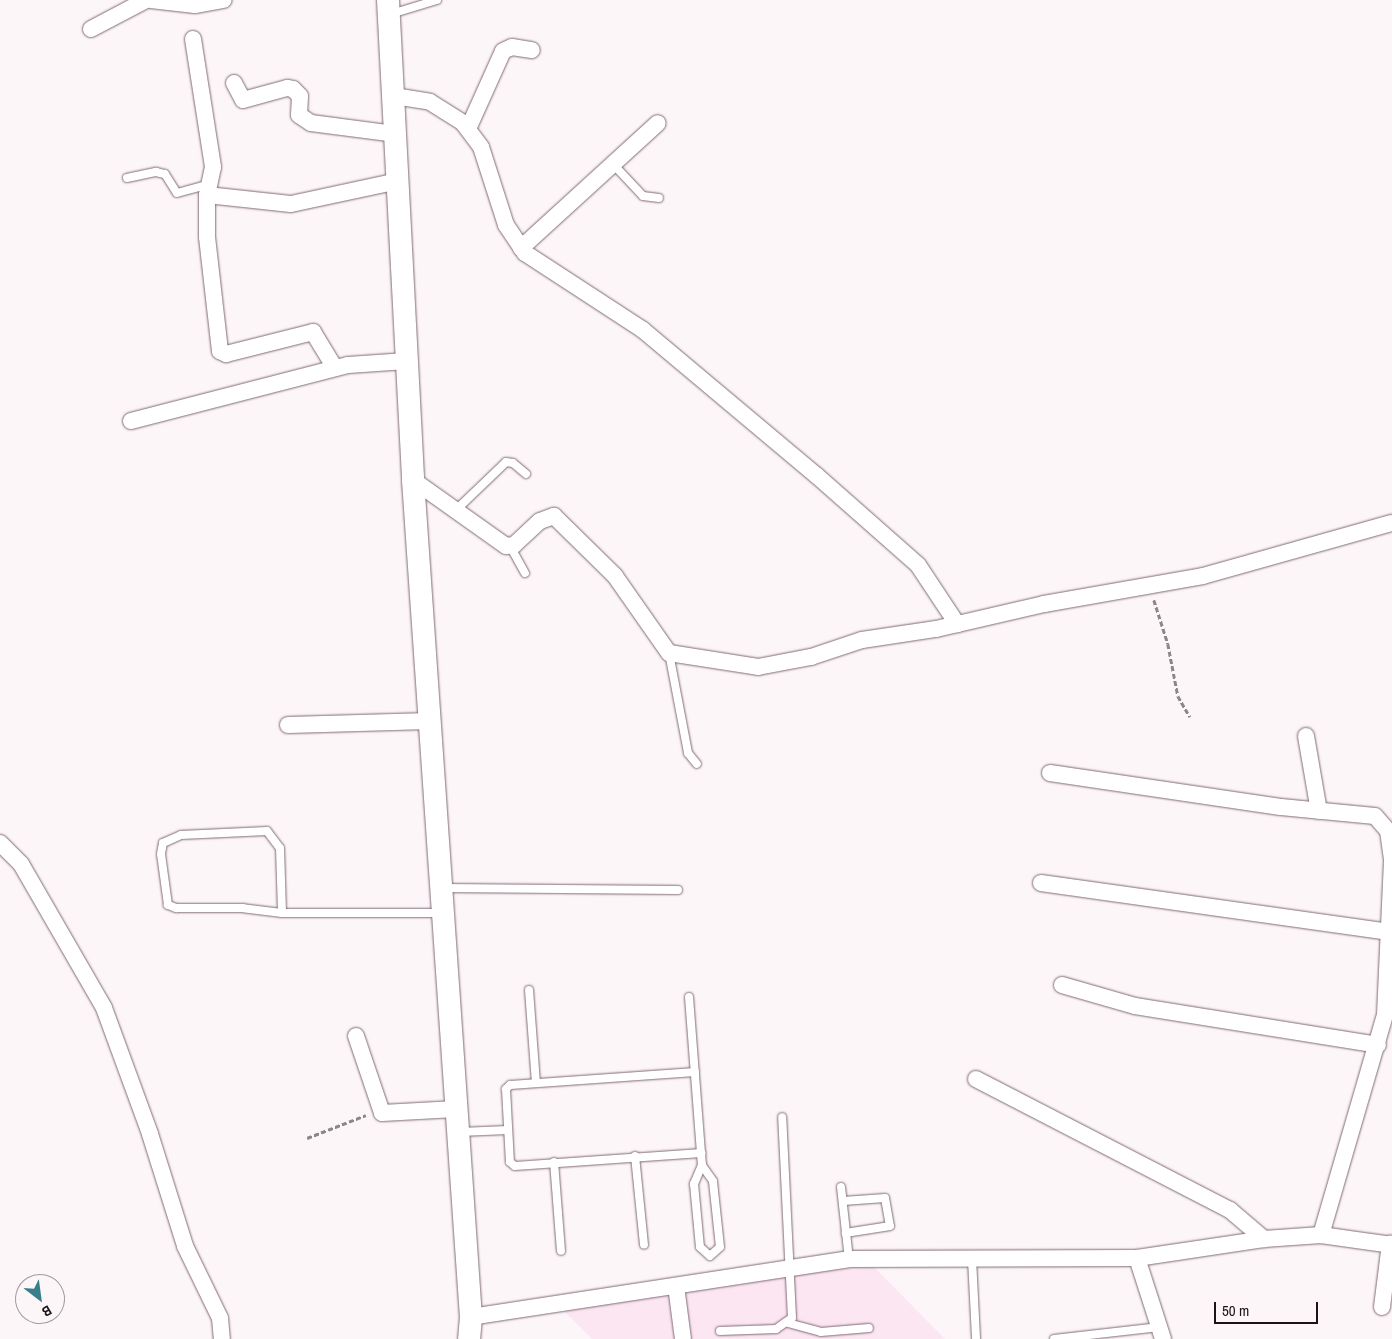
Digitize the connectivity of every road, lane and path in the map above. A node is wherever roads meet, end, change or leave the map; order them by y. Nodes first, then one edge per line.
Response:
1 (146, 0) edge
2 (224, 0) edge
3 (437, 0) edge
4 (160, 1) edge
5 (388, 8) edge
6 (91, 29) dead end
7 (194, 39) dead end
8 (532, 50) dead end
9 (234, 83) dead end
10 (394, 96) junction
11 (658, 123) dead end
12 (468, 129) junction
13 (396, 134) junction
14 (612, 163) junction
15 (127, 178) dead end
16 (398, 181) junction
17 (209, 189) junction
18 (659, 198) dead end
19 (521, 248) junction
20 (407, 361) junction
21 (335, 368) junction
22 (131, 421) dead end
23 (526, 474) dead end
24 (413, 480) junction
25 (456, 510) junction
26 (1392, 523) edge
27 (510, 546) junction
28 (525, 573) dead end
29 (1149, 587) junction
30 (957, 624) junction
31 (669, 653) junction
32 (1190, 717) dead end
33 (430, 722) junction
34 (288, 725) dead end
35 (1306, 736) dead end
36 (697, 764) dead end
37 (1050, 773) dead end
38 (1319, 811) junction
39 (0, 843) edge
40 (1392, 860) edge
41 (1041, 883) dead end
42 (443, 888) junction
43 (678, 890) dead end
44 (1391, 911) edge
45 (282, 913) junction
46 (444, 913) junction
47 (1390, 932) junction
48 (1062, 985) dead end
49 (529, 990) dead end
50 (689, 997) dead end
51 (356, 1036) dead end
52 (1378, 1045) junction
53 (695, 1072) junction
54 (976, 1079) dead end
55 (536, 1083) junction
56 (456, 1109) junction
57 (380, 1110) junction
58 (782, 1117) dead end
59 (508, 1130) junction
60 (458, 1132) junction
61 (307, 1138) dead end
62 (702, 1153) junction
63 (636, 1156) junction
64 (554, 1162) junction
65 (702, 1165) junction
66 (841, 1187) dead end
67 (843, 1202) junction
68 (846, 1233) junction
69 (1321, 1235) junction
70 (1264, 1239) junction
71 (1391, 1244) edge
72 (644, 1245) dead end
73 (561, 1251) dead end
74 (1137, 1258) junction
75 (849, 1259) junction
76 (972, 1259) junction
77 (790, 1265) junction
78 (676, 1286) junction
79 (1382, 1307) dead end
80 (471, 1317) junction
81 (788, 1323) junction
82 (869, 1328) dead end
83 (720, 1331) dead end
84 (1161, 1333) edge
85 (1075, 1338) edge
86 (222, 1339) edge
87 (469, 1339) edge
88 (683, 1339) edge
89 (976, 1339) edge
90 (1054, 1339) edge

1 - 6 street
2 - 4 street
3 - 5 lane
5 - 10 street
7 - 17 street
8 - 12 street
9 - 13 street
10 - 12 street
10 - 13 street
11 - 14 street
12 - 19 street
13 - 16 street
14 - 18 lane
14 - 19 street
15 - 17 lane
16 - 17 street
16 - 20 street
17 - 21 street
19 - 30 street
20 - 21 street
20 - 24 street
21 - 22 street
23 - 25 lane
24 - 25 street
24 - 33 street
25 - 27 street
26 - 29 street
27 - 28 lane
27 - 31 street
29 - 30 street
29 - 32 path
30 - 31 street
31 - 36 lane
33 - 34 street
33 - 42 street
35 - 38 street
37 - 38 street
38 - 40 street
39 - 86 street
40 - 44 street
41 - 47 street
42 - 43 lane
42 - 46 street
44 - 47 street
45 - 45 lane
45 - 46 lane
46 - 56 street
47 - 52 street
48 - 52 street
49 - 55 lane
50 - 53 lane
51 - 57 street
52 - 69 street
53 - 55 lane
53 - 62 lane
54 - 70 street
55 - 59 lane
56 - 57 street
56 - 60 street
57 - 61 path
58 - 77 lane
59 - 60 lane
59 - 64 lane
60 - 80 street
62 - 63 lane
62 - 65 lane
63 - 64 lane
63 - 72 lane
64 - 73 lane
65 - 65 lane
66 - 67 lane
67 - 68 lane
67 - 68 lane
68 - 75 lane
69 - 70 street
69 - 71 street
70 - 74 street
71 - 79 street
74 - 76 street
74 - 84 street
75 - 76 street
75 - 77 street
76 - 89 lane
77 - 78 street
77 - 81 lane
78 - 80 street
78 - 88 street
80 - 87 street
81 - 82 lane
81 - 83 lane
84 - 85 lane
85 - 90 lane

